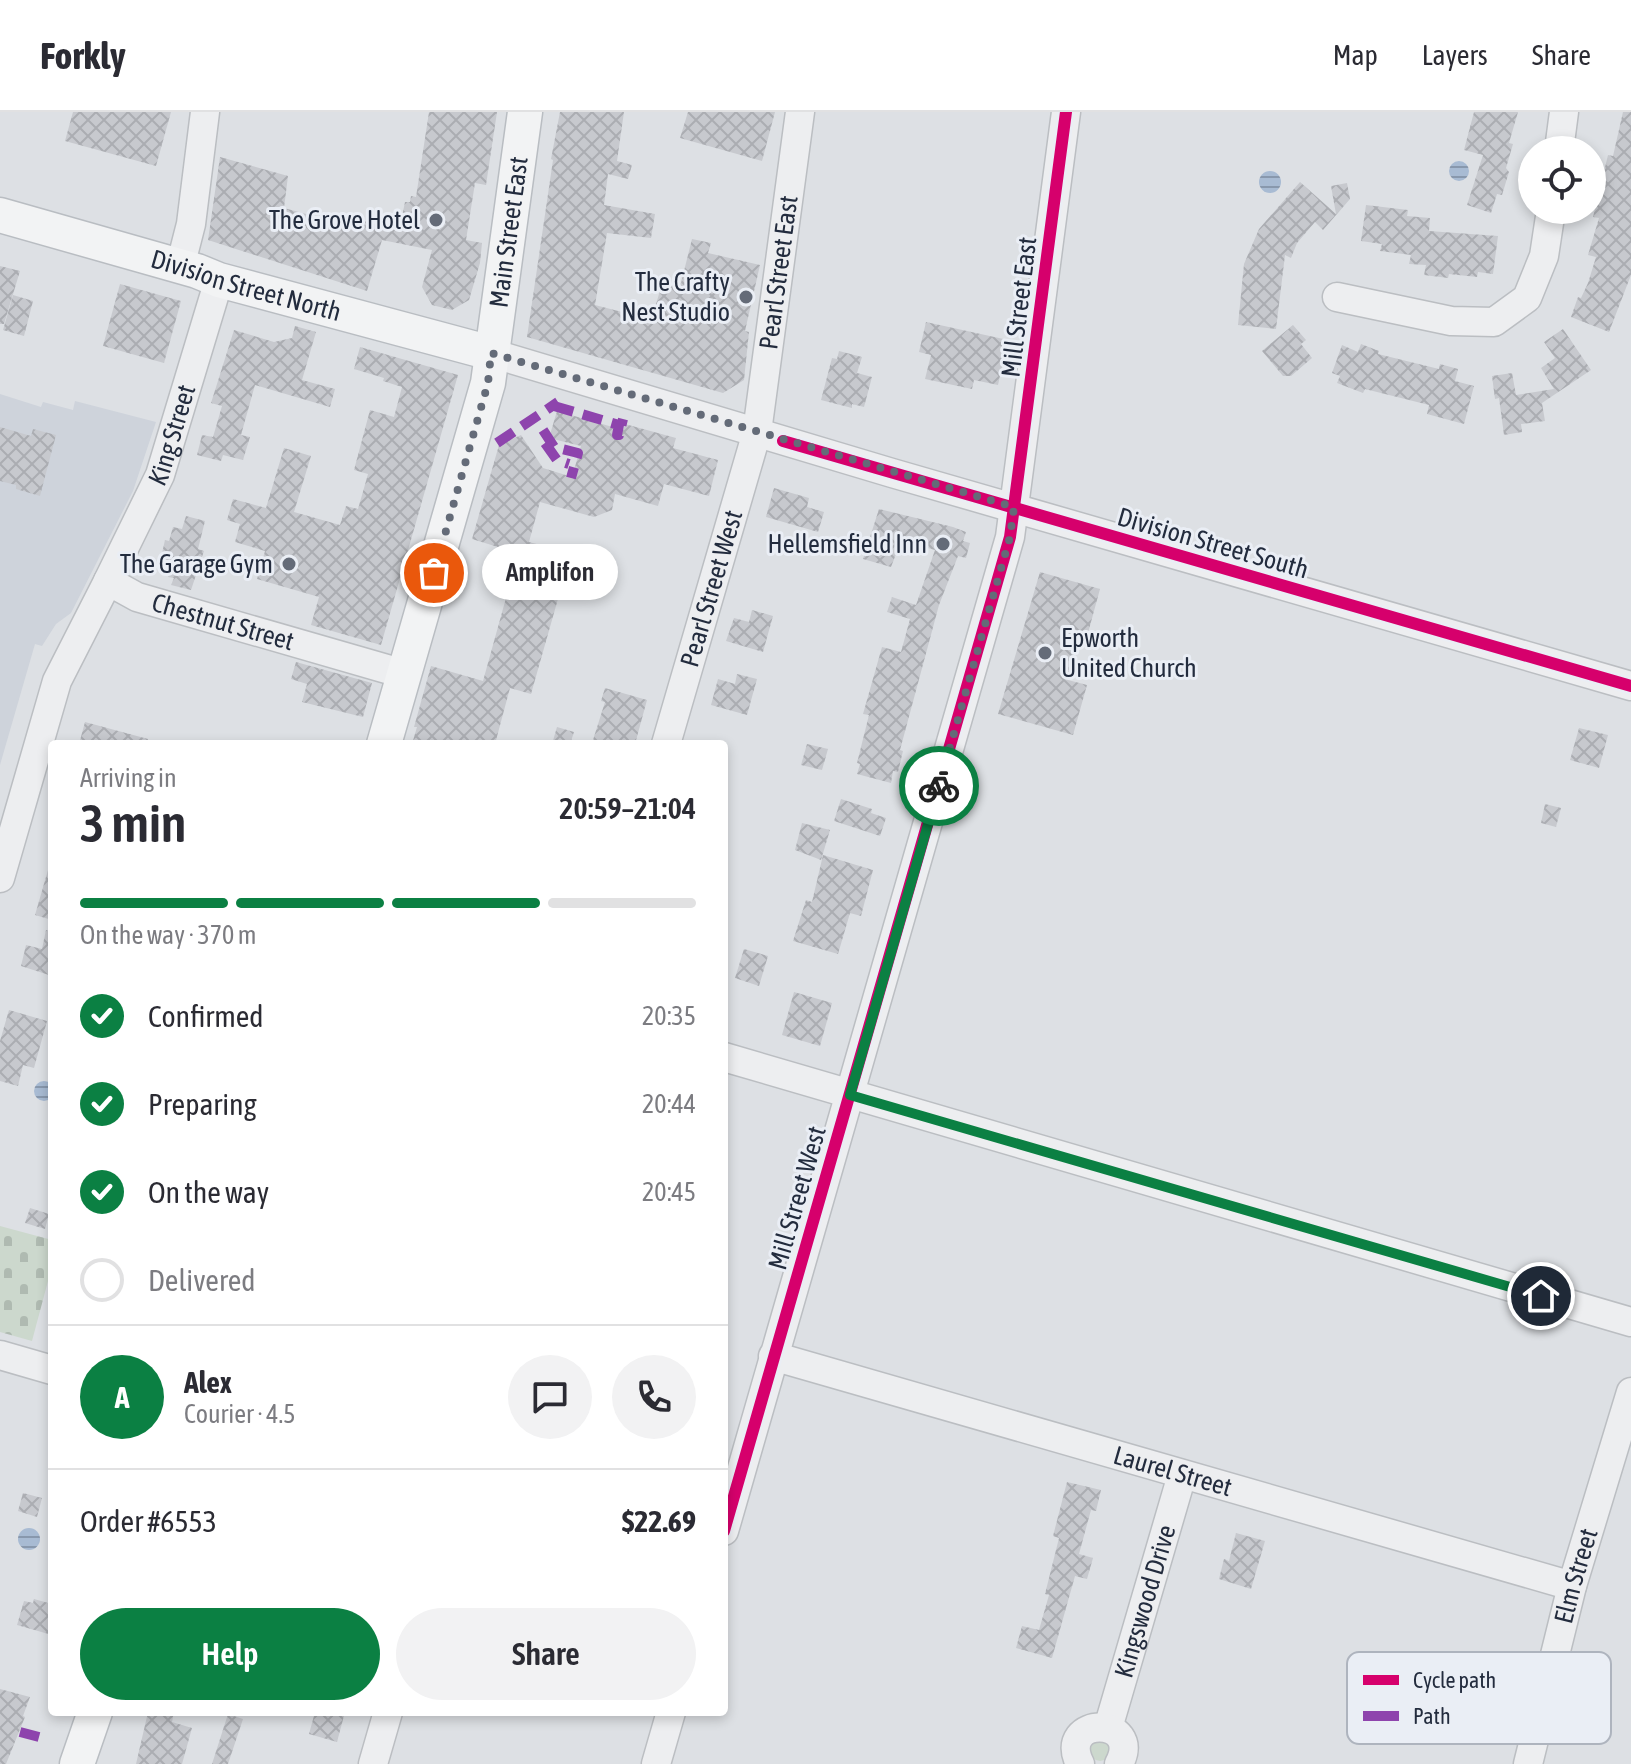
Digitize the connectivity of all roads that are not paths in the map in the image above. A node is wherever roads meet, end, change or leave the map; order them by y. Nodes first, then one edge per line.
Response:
1 (205, 112) edge
2 (525, 112) edge
3 (800, 112) edge
4 (1066, 112) edge
5 (1564, 112) edge
6 (1561, 136) edge
7 (0, 215) edge
8 (1549, 224) edge
9 (180, 267) junction
10 (219, 280) junction
11 (1337, 297) dead end
12 (491, 353) junction
13 (757, 432) junction
14 (1014, 507) junction
15 (108, 581) junction
16 (404, 674) junction
17 (1631, 686) edge
18 (385, 740) edge
19 (667, 740) edge
20 (0, 878) edge
21 (728, 1058) edge
22 (850, 1095) junction
23 (1631, 1322) edge
24 (0, 1355) edge
25 (773, 1356) junction
26 (48, 1369) edge
27 (1631, 1392) edge
28 (1182, 1475) junction
29 (728, 1517) edge
30 (1572, 1586) junction
31 (1556, 1652) edge
32 (94, 1716) edge
33 (387, 1716) edge
34 (670, 1716) edge
35 (1108, 1728) junction
36 (1533, 1744) edge
37 (77, 1764) edge
38 (373, 1764) edge
39 (656, 1764) edge
40 (1080, 1764) edge
41 (1119, 1764) edge
42 (1528, 1764) edge

1 - 9 street
2 - 12 main road, Main Street East
3 - 13 street, Pearl Street East
4 - 14 street, Mill Street East
5 - 6 street
7 - 9 main road, Division Street North
8 - 11 street
9 - 10 main road, Division Street North
10 - 12 main road, Division Street North
10 - 15 street, King Street
12 - 13 street, Division Street South
12 - 16 main road, Main Street East
13 - 14 street, Division Street South
13 - 19 street, Pearl Street West
14 - 17 street, Division Street South
14 - 22 street, Mill Street West
15 - 16 street, Chestnut Street
15 - 20 street
16 - 18 main road, Main Street East
21 - 22 street
22 - 23 street
22 - 25 street, Mill Street West
24 - 26 street
25 - 28 street, Laurel Street
25 - 29 street, Mill Street West
27 - 30 street, Elm Street
28 - 30 street, Laurel Street
28 - 35 street, Kingswood Drive
30 - 31 street, Elm Street
32 - 37 main road
33 - 38 street
34 - 39 street
35 - 40 street
35 - 41 street
36 - 42 street, Elm Street

